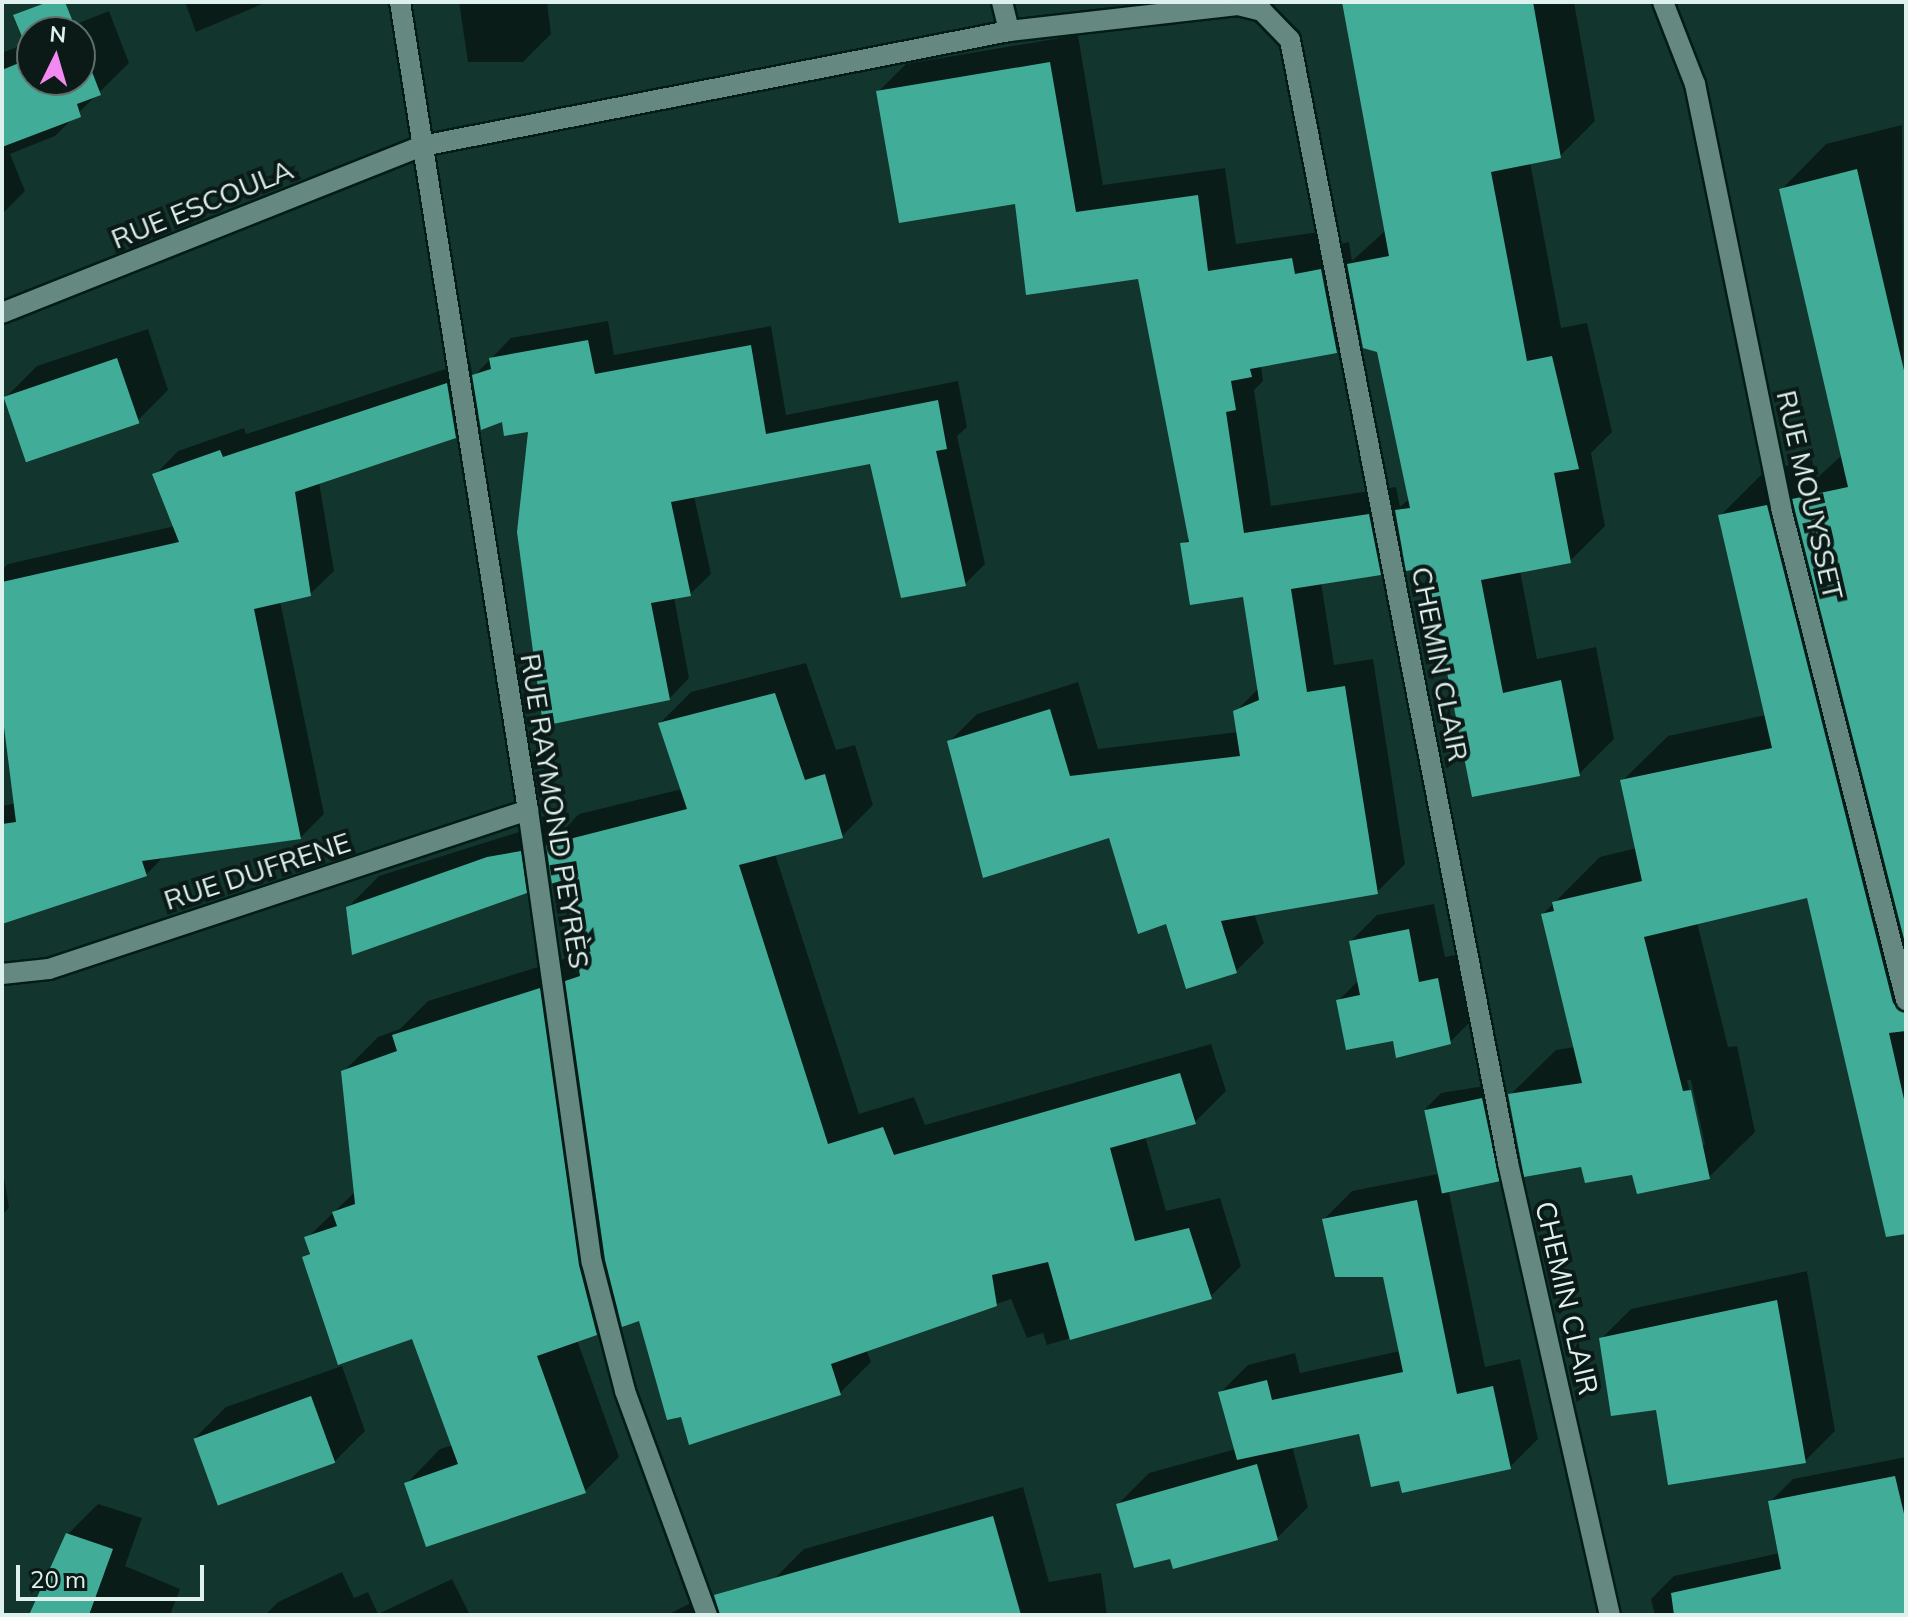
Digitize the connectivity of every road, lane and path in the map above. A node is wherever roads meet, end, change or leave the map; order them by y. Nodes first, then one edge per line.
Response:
1 (400, 2) edge
2 (1002, 2) edge
3 (1663, 2) edge
4 (1009, 31) junction
5 (422, 146) junction
6 (2, 313) edge
7 (528, 810) junction
8 (2, 974) edge
9 (1906, 1000) edge
10 (707, 1615) edge
11 (1610, 1615) edge

1 - 5 street, RUE RAYMOND PEYRÈS
2 - 4 street
3 - 9 street, RUE MOUYSSET
4 - 5 street, CHEMIN CLAIR
4 - 11 street, CHEMIN CLAIR
5 - 6 street, RUE ESCOULA
5 - 7 street, RUE RAYMOND PEYRÈS
7 - 8 street, RUE DUFRENE
7 - 10 street, RUE RAYMOND PEYRÈS

